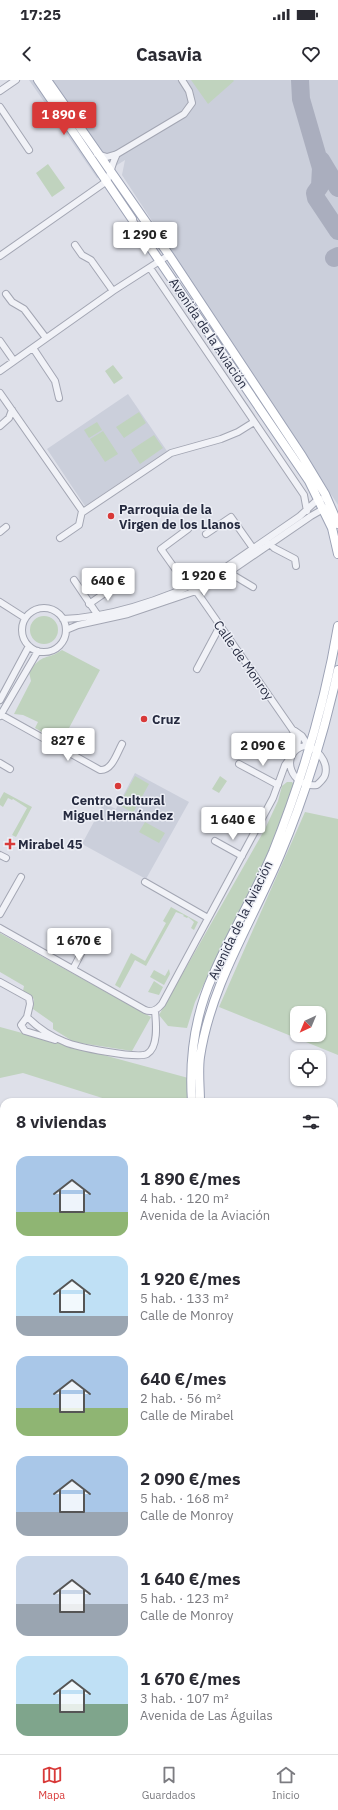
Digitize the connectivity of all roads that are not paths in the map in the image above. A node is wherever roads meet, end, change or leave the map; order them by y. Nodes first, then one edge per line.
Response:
1 (16, 80) edge
2 (38, 80) edge
3 (47, 80) edge
4 (182, 80) edge
5 (0, 91) edge
6 (0, 107) edge
7 (29, 150) dead end
8 (97, 154) junction
9 (117, 154) junction
10 (109, 177) junction
11 (132, 219) joint
12 (146, 241) joint
13 (75, 245) dead end
14 (169, 255) junction
15 (0, 256) edge
16 (160, 261) junction
17 (150, 268) junction
18 (113, 291) junction
19 (6, 294) dead end
20 (46, 338) junction
21 (0, 341) edge
22 (33, 348) junction
23 (14, 361) junction
24 (0, 371) edge
25 (0, 393) edge
26 (59, 398) dead end
27 (12, 410) junction
28 (254, 422) junction
29 (0, 426) edge
30 (304, 495) junction
31 (317, 499) junction
32 (329, 501) junction
33 (324, 510) junction
34 (84, 511) junction
35 (307, 511) junction
36 (338, 524) edge
37 (6, 528) dead end
38 (188, 529) dead end
39 (0, 532) edge
40 (206, 534) dead end
41 (60, 538) dead end
42 (268, 542) junction
43 (254, 551) junction
44 (338, 554) edge
45 (296, 566) dead end
46 (228, 572) junction
47 (74, 580) dead end
48 (115, 586) dead end
49 (188, 587) junction
50 (253, 587) dead end
51 (196, 591) junction
52 (0, 602) edge
53 (89, 604) junction
54 (96, 615) junction
55 (25, 618) junction
56 (63, 619) junction
57 (103, 620) junction
58 (220, 626) junction
59 (338, 626) edge
60 (66, 630) junction
61 (29, 646) junction
62 (38, 651) junction
63 (198, 669) dead end
64 (338, 670) edge
65 (0, 700) edge
66 (0, 715) edge
67 (292, 729) junction
68 (314, 732) junction
69 (302, 736) junction
70 (122, 744) dead end
71 (297, 749) junction
72 (313, 749) junction
73 (290, 758) junction
74 (0, 763) edge
75 (239, 764) dead end
76 (10, 768) dead end
77 (300, 781) junction
78 (279, 782) junction
79 (215, 841) dead end
80 (242, 856) junction
81 (20, 877) dead end
82 (145, 882) dead end
83 (0, 914) edge
84 (208, 918) junction
85 (0, 928) edge
86 (89, 938) dead end
87 (73, 969) junction
88 (0, 982) edge
89 (157, 1009) junction
90 (27, 1017) junction
91 (64, 1042) junction
92 (192, 1098) edge
93 (200, 1098) edge

1 - 5 street
2 - 10 main road, Avenida de la Aviación
3 - 8 main road, Avenida de la Aviación
4 - 9 street
6 - 7 street
8 - 9 street
8 - 10 main road, Avenida de la Aviación
9 - 10 street
10 - 11 main road, Avenida de la Aviación
10 - 14 main road, Avenida de la Aviación
10 - 15 street
11 - 12 street, Avenida de la Aviación
12 - 16 main road, Avenida de la Aviación
13 - 18 street
14 - 16 street
14 - 32 main road, Avenida de la Aviación
16 - 17 street
16 - 31 main road, Avenida de la Aviación
17 - 18 street
17 - 28 street
18 - 20 street
19 - 20 street
20 - 22 street
21 - 23 street
22 - 23 street
22 - 26 street
23 - 24 street
25 - 27 street
27 - 29 street
27 - 34 street
28 - 30 street
28 - 34 street
30 - 31 street
30 - 35 street
31 - 32 street
31 - 33 main road, Avenida de la Aviación
31 - 35 street
32 - 33 street
32 - 36 main road, Avenida de la Aviación
33 - 42 street
33 - 44 main road, Avenida de la Aviación
34 - 41 street
35 - 42 street
37 - 39 street
38 - 49 street
40 - 43 street
42 - 43 street
42 - 45 street
43 - 46 street
43 - 49 street
46 - 50 street
46 - 51 street
47 - 53 street
48 - 53 street
49 - 51 street
49 - 54 street
51 - 57 street
51 - 58 street, Calle de Monroy
52 - 55 street
53 - 54 street
54 - 56 street
54 - 57 street
55 - 56 street
55 - 61 street
56 - 60 street
57 - 60 street
58 - 63 street
58 - 67 street, Calle de Monroy
59 - 68 main road, Avenida de la Aviación
60 - 62 street
61 - 62 street
61 - 65 street
62 - 66 street
64 - 72 main road, Avenida de la Aviación
66 - 70 street
67 - 69 street, Calle de Monroy
67 - 71 street, Calle de Monroy
68 - 69 street
68 - 72 main road, Avenida de la Aviación
69 - 72 street, Calle de Monroy
71 - 72 street
71 - 73 street
72 - 77 main road, Avenida de la Aviación
72 - 77 street, Calle de Monroy
73 - 77 street
73 - 78 street
74 - 76 street
75 - 78 street
77 - 78 street, Calle de Monroy
77 - 92 main road, Avenida de la Aviación
77 - 93 main road, Avenida de la Aviación
78 - 80 street
79 - 80 street
80 - 84 street
81 - 83 street
82 - 84 street
84 - 89 street
85 - 87 street
86 - 87 street
87 - 89 street
88 - 90 street
89 - 91 street
90 - 91 street
90 - 91 street

